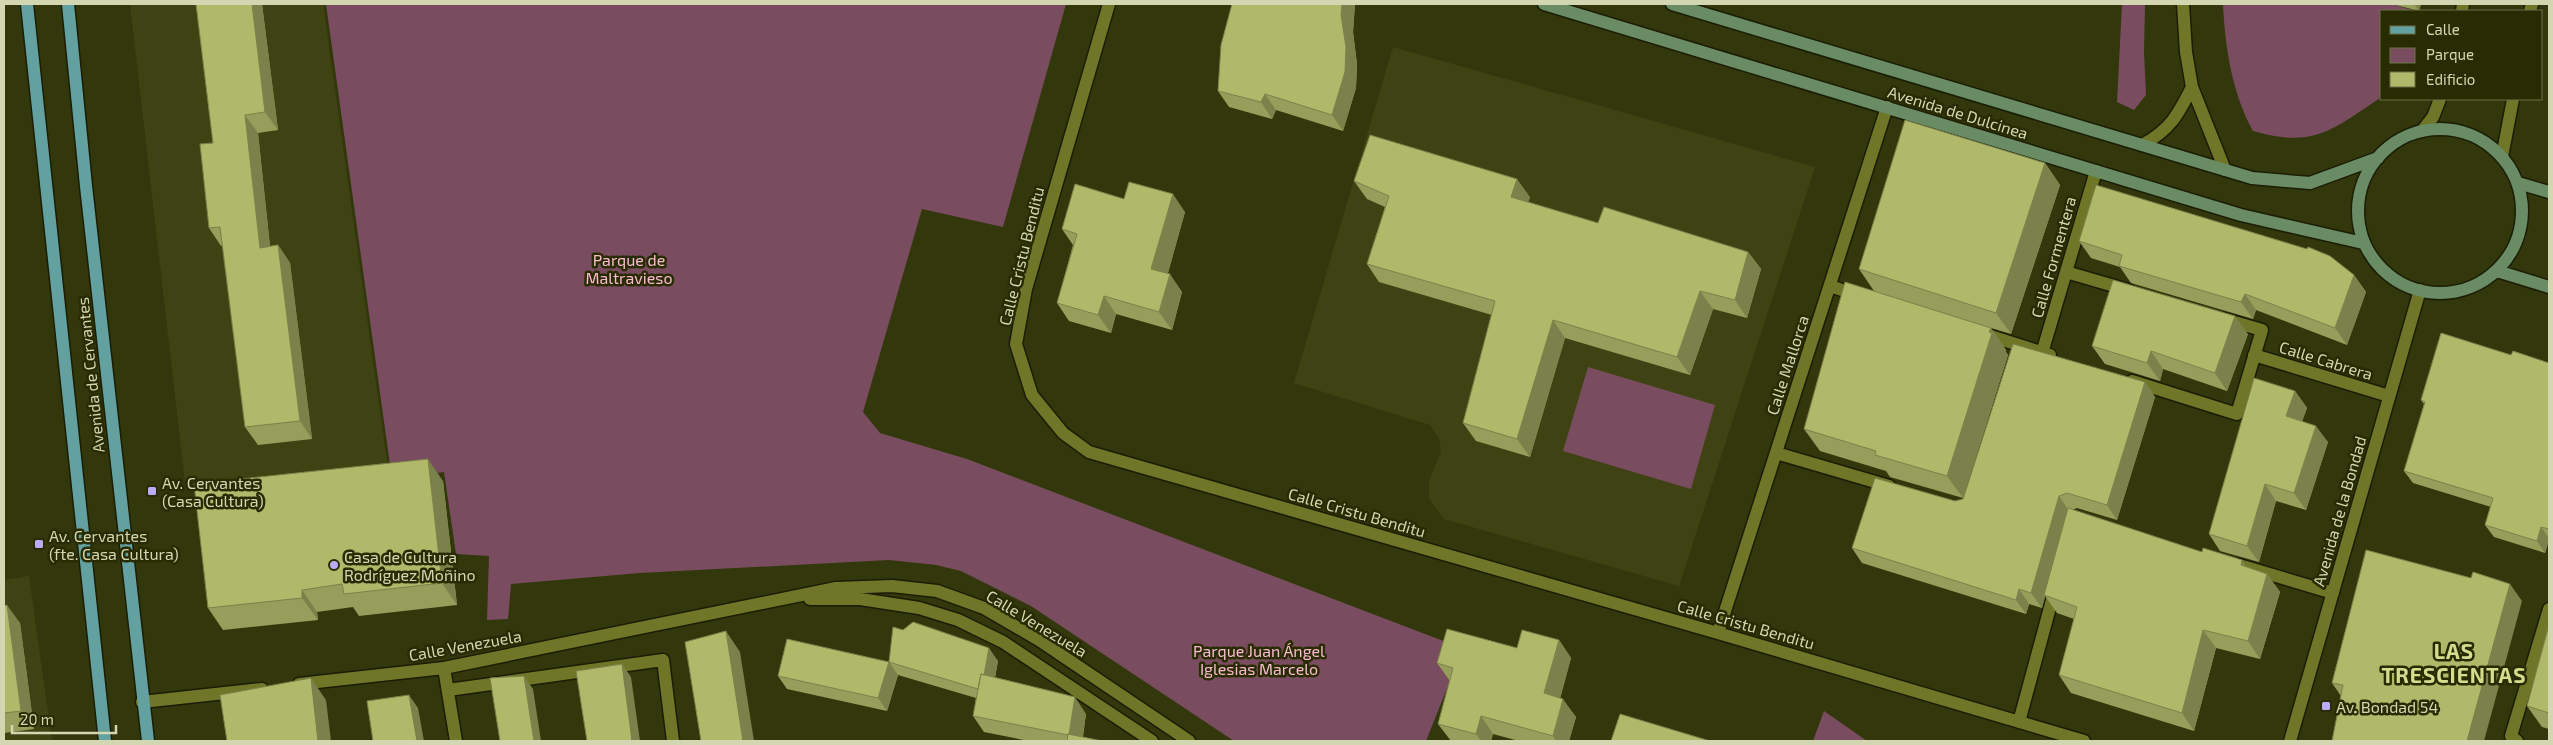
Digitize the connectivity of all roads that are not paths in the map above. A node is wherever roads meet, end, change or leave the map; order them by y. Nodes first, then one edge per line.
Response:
1 (27, 4) edge
2 (68, 4) edge
3 (1109, 4) edge
4 (1544, 4) edge
5 (1672, 4) edge
6 (2183, 4) edge
7 (2192, 88) junction
8 (2440, 100) edge
9 (2512, 100) edge
10 (1888, 107) junction
11 (2422, 131) junction
12 (2142, 145) junction
13 (2502, 157) junction
14 (2378, 158) junction
15 (2225, 170) junction
16 (2096, 171) junction
17 (2518, 183) junction
18 (2549, 192) edge
19 (2363, 244) junction
20 (2497, 271) junction
21 (2066, 272) junction
22 (1830, 286) junction
23 (2549, 287) edge
24 (2420, 290) junction
25 (2138, 293) edge
26 (1868, 298) edge
27 (2214, 316) edge
28 (1972, 331) edge
29 (2042, 353) junction
30 (2254, 355) junction
31 (2059, 358) edge
32 (2117, 376) edge
33 (2389, 396) junction
34 (1776, 453) junction
35 (1904, 490) edge
36 (2225, 561) edge
37 (2060, 572) edge
38 (2333, 593) junction
39 (790, 599) junction
40 (2549, 610) edge
41 (1718, 633) junction
42 (444, 668) junction
43 (448, 690) junction
44 (142, 702) junction
45 (2019, 722) junction
46 (105, 741) edge
47 (148, 741) edge
48 (456, 741) edge
49 (673, 741) edge
50 (1152, 741) edge
51 (1189, 741) edge
52 (2084, 741) edge
53 (2290, 741) edge
54 (2517, 741) edge

1 - 46 main road, Avenida de Cervantes
2 - 44 main road, Avenida de Cervantes
3 - 41 street, Calle Cristu Benditu
4 - 10 main road, Avenida de Dulcinea
5 - 12 main road, Avenida de Dulcinea
6 - 7 street
7 - 12 street
7 - 15 street
8 - 11 street
9 - 13 street
10 - 16 main road, Avenida de Dulcinea
10 - 22 street, Calle Mallorca
11 - 13 main road
11 - 14 main road
12 - 15 main road, Avenida de Dulcinea
13 - 17 main road
14 - 15 main road, Avenida de Dulcinea
14 - 19 main road
16 - 19 main road, Avenida de Dulcinea
16 - 21 street, Calle Formentera
17 - 18 main road
17 - 20 main road
19 - 24 main road
20 - 23 main road
20 - 24 main road
21 - 25 street
21 - 29 street, Calle Formentera
22 - 26 street
22 - 34 street, Calle Mallorca
24 - 33 street, Avenida de la Bondad
27 - 30 street
28 - 29 street
29 - 31 street
30 - 32 street
30 - 33 street, Calle Cabrera
33 - 38 street, Avenida de la Bondad
34 - 35 street
34 - 41 street, Calle Mallorca
36 - 38 street
37 - 45 street
38 - 53 street, Avenida de la Bondad
39 - 42 street, Calle Venezuela
39 - 50 street, Calle Venezuela
39 - 51 street, Calle Venezuela
40 - 54 street
41 - 45 street, Calle Cristu Benditu
42 - 43 street
42 - 44 street, Calle Venezuela
43 - 48 street
43 - 49 street
44 - 47 main road, Avenida de Cervantes
45 - 52 street, Calle Cristu Benditu

